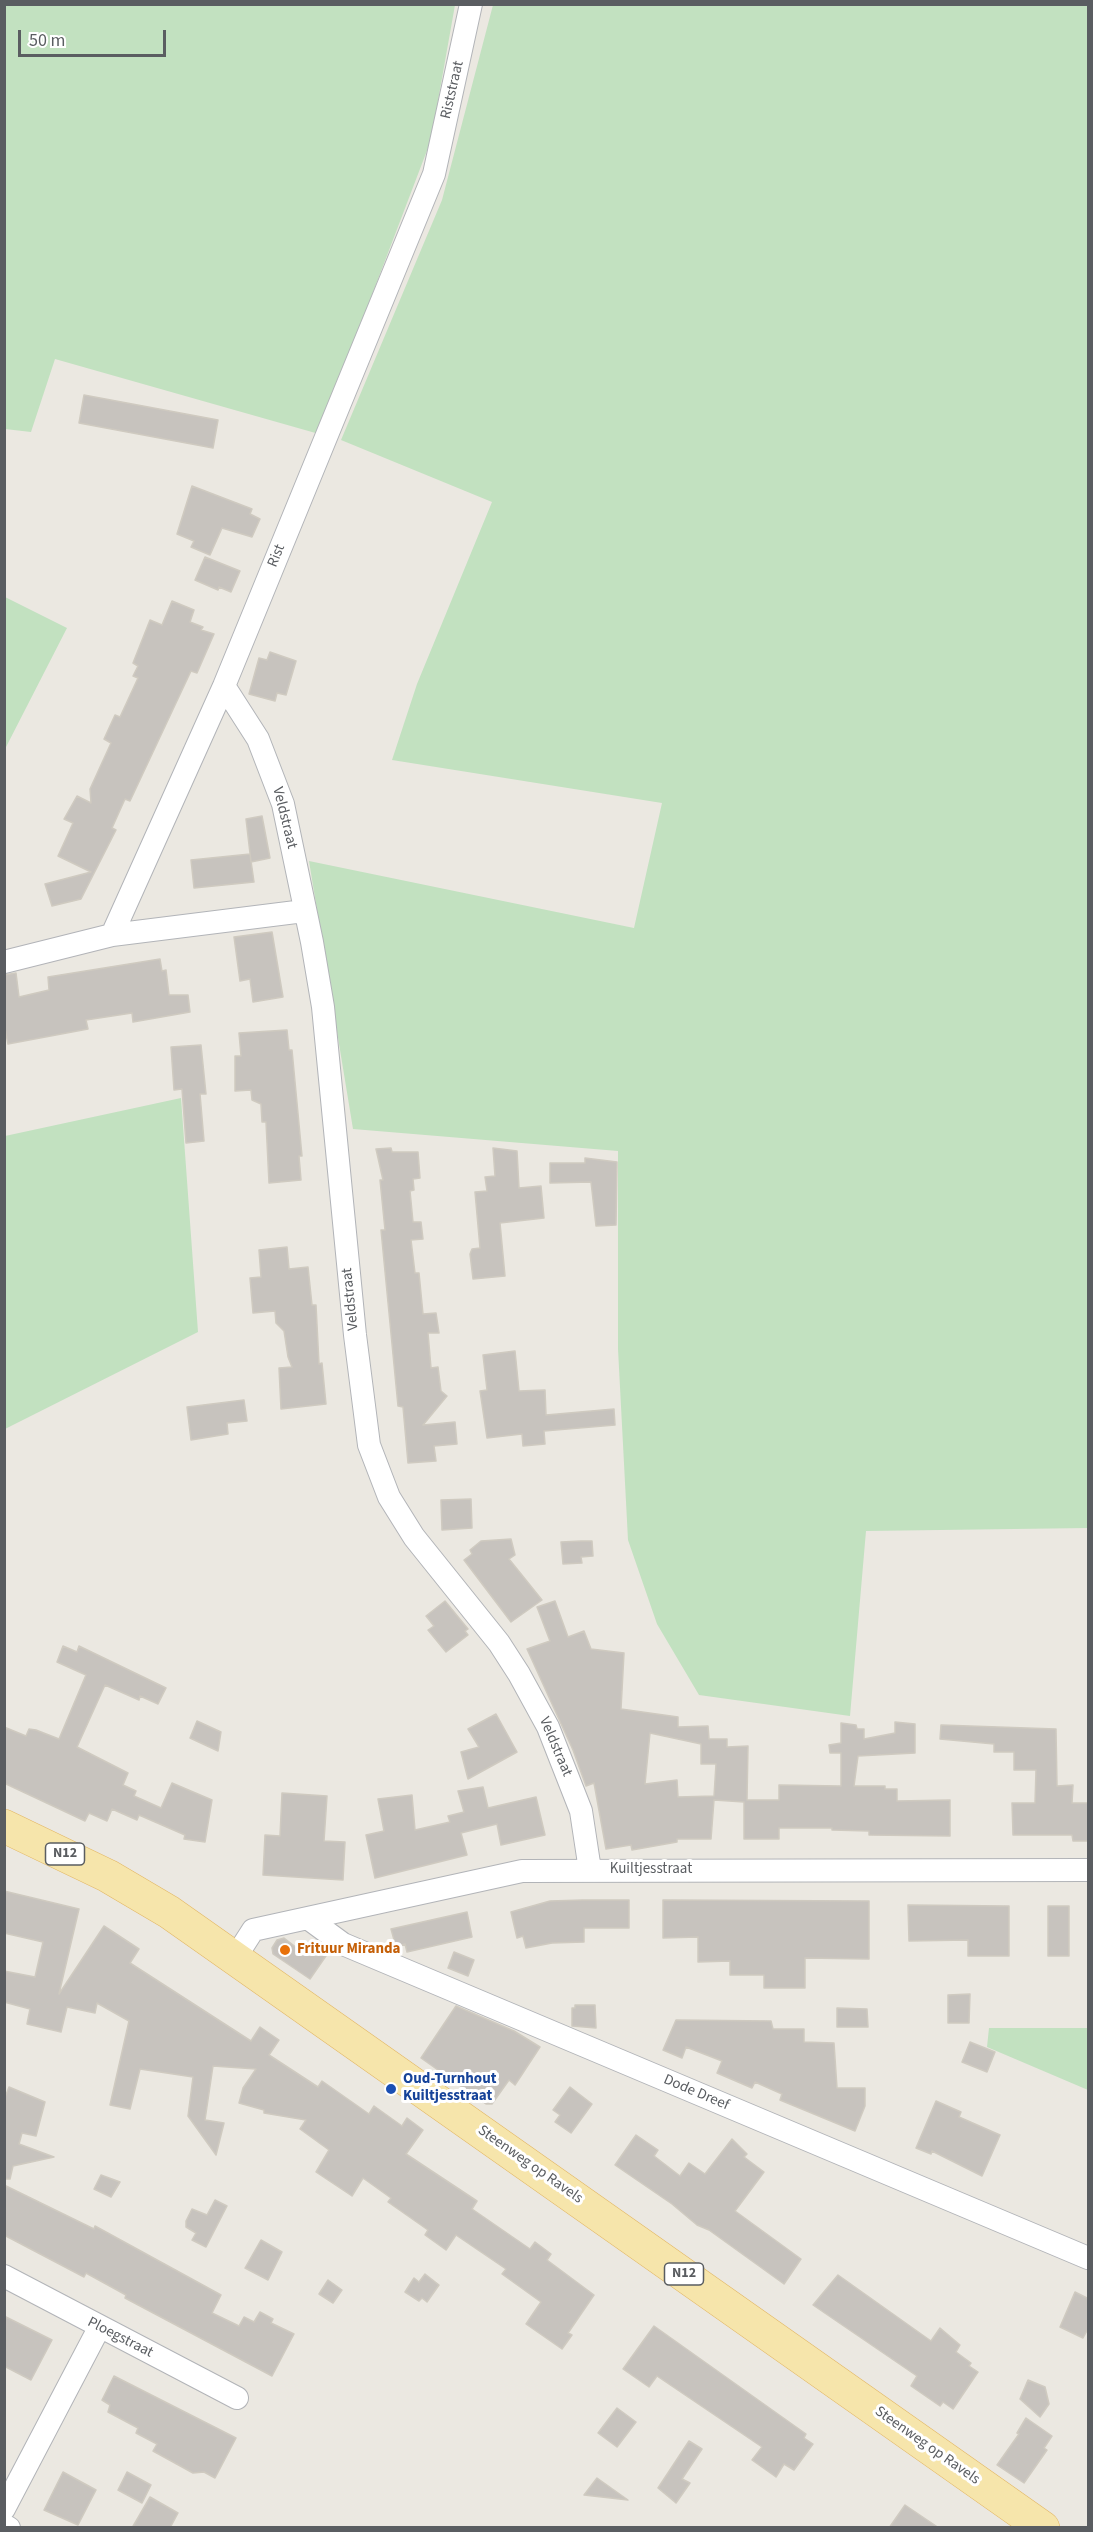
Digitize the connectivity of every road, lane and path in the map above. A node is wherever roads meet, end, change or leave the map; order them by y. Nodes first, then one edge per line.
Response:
1 (471, 4) edge
2 (434, 174) joint
3 (224, 686) junction
4 (304, 911) junction
5 (112, 935) junction
6 (4, 962) edge
7 (4, 1826) edge
8 (590, 1870) junction
9 (1089, 1870) edge
10 (309, 1919) junction
11 (236, 1958) junction
12 (1089, 2258) edge
13 (4, 2276) edge
14 (99, 2328) junction
15 (237, 2398) dead end
16 (4, 2509) edge
17 (4, 2525) edge
18 (9, 2528) edge
19 (1043, 2528) edge

1 - 2 street, Riststraat
2 - 3 street, Rist
3 - 4 street, Veldstraat
3 - 5 street, Rist
4 - 5 street
4 - 8 street, Veldstraat
5 - 6 street
7 - 11 main road, Steenweg op Ravels / N12
8 - 9 street, Kuiltjesstraat
8 - 10 street, Kuiltjesstraat
10 - 11 street, Kuiltjesstraat
10 - 12 street, Dode Dreef
11 - 19 main road, Steenweg op Ravels / N12
13 - 14 street, Ploegstraat
14 - 15 street, Ploegstraat
14 - 16 street
17 - 18 street

